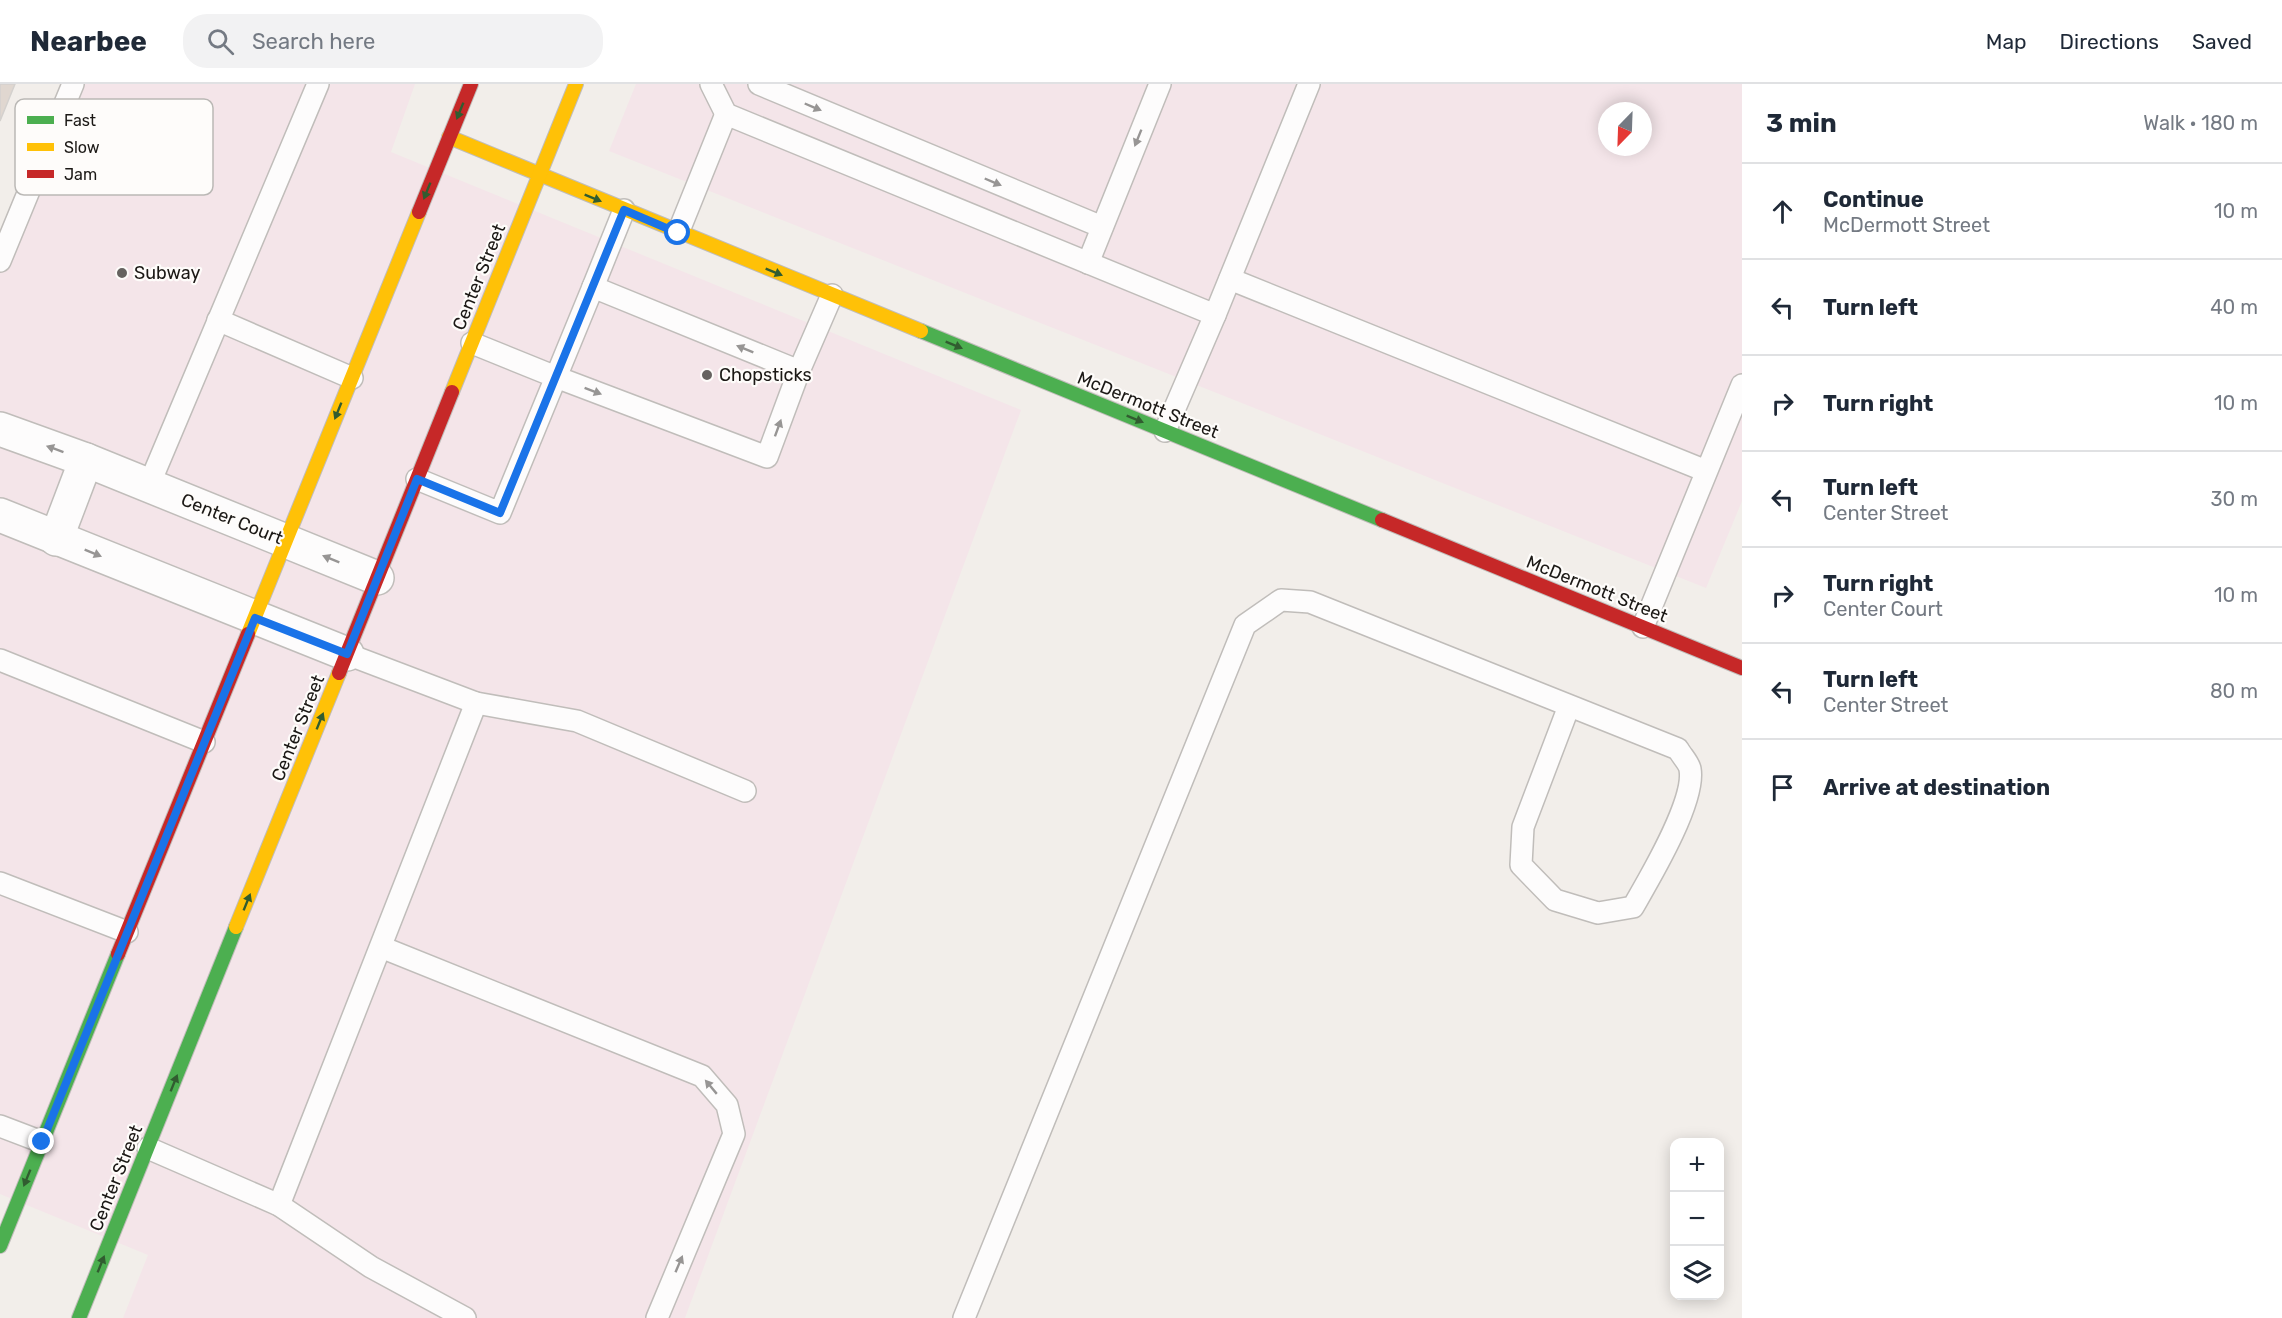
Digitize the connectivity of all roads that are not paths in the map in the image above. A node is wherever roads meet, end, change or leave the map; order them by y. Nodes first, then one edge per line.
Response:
1 (73, 84) edge
2 (318, 84) edge
3 (471, 84) edge
4 (576, 84) edge
5 (711, 84) edge
6 (759, 84) edge
7 (1160, 84) edge
8 (1309, 84) edge
9 (67, 99) edge
10 (726, 114) junction
11 (449, 137) junction
12 (539, 175) junction
13 (27, 195) edge
14 (624, 210) junction
15 (1102, 227) junction
16 (678, 233) junction
17 (0, 261) edge
18 (1088, 263) junction
19 (1230, 279) junction
20 (593, 287) junction
21 (832, 295) junction
22 (1215, 315) junction
23 (218, 320) junction
24 (472, 343) junction
25 (799, 371) junction
26 (556, 377) junction
27 (352, 378) junction
28 (1742, 385) edge
29 (0, 429) edge
30 (1165, 431) junction
31 (86, 460) junction
32 (1706, 471) junction
33 (417, 479) junction
34 (149, 485) junction
35 (0, 515) edge
36 (56, 538) junction
37 (285, 540) junction
38 (377, 578) junction
39 (255, 618) junction
40 (1642, 627) junction
41 (347, 654) junction
42 (0, 660) edge
43 (1742, 668) edge
44 (476, 703) junction
45 (1569, 706) junction
46 (204, 742) junction
47 (745, 791) dead end
48 (0, 883) edge
49 (127, 932) junction
50 (381, 946) junction
51 (0, 1126) edge
52 (42, 1142) junction
53 (148, 1148) junction
54 (279, 1205) junction
55 (0, 1246) edge
56 (79, 1318) edge
57 (465, 1318) edge
58 (657, 1318) edge
59 (964, 1318) edge

1 - 9 lane
2 - 23 lane
3 -> 11 main road
4 - 12 main road, Center Street
5 - 10 lane
6 -> 15 lane
7 -> 15 lane
8 - 19 lane
10 - 16 lane
10 - 18 lane
11 - 12 main road, McDermott Street
11 -> 27 main road
12 -> 14 main road, McDermott Street
12 - 24 main road, Center Street
13 - 17 lane
14 - 16 main road, McDermott Street
14 - 20 lane
15 - 18 lane
16 -> 21 main road, McDermott Street
18 - 22 lane
19 - 22 lane
19 - 32 lane
25 -> 20 lane
20 - 26 lane
21 - 25 lane
21 -> 30 main road, McDermott Street
22 - 30 lane
23 - 27 lane
23 - 34 lane
24 - 26 lane
24 - 33 main road, Center Street
26 -> 25 lane
26 - 33 lane
27 -> 37 main road
28 - 32 lane
31 -> 29 street, Center Court
30 - 40 main road, McDermott Street
31 - 34 street, Center Court
31 - 36 street
32 - 40 lane
33 - 38 main road, Center Street
34 - 37 street, Center Court
35 - 36 street
36 -> 39 street
38 -> 37 street, Center Court
37 - 39 main road
38 - 41 main road, Center Street
39 - 41 street
39 - 46 main road
40 - 43 main road, McDermott Street
41 - 44 lane
53 -> 41 main road, Center Street
42 - 46 lane
44 - 47 lane
44 - 50 lane
45 - 45 lane
45 - 59 lane
46 - 49 main road
48 - 49 lane
49 - 52 main road
50 - 54 lane
58 -> 50 lane
51 - 52 lane
52 -> 55 main road
53 - 54 lane
56 -> 53 main road, Center Street
54 - 57 lane

